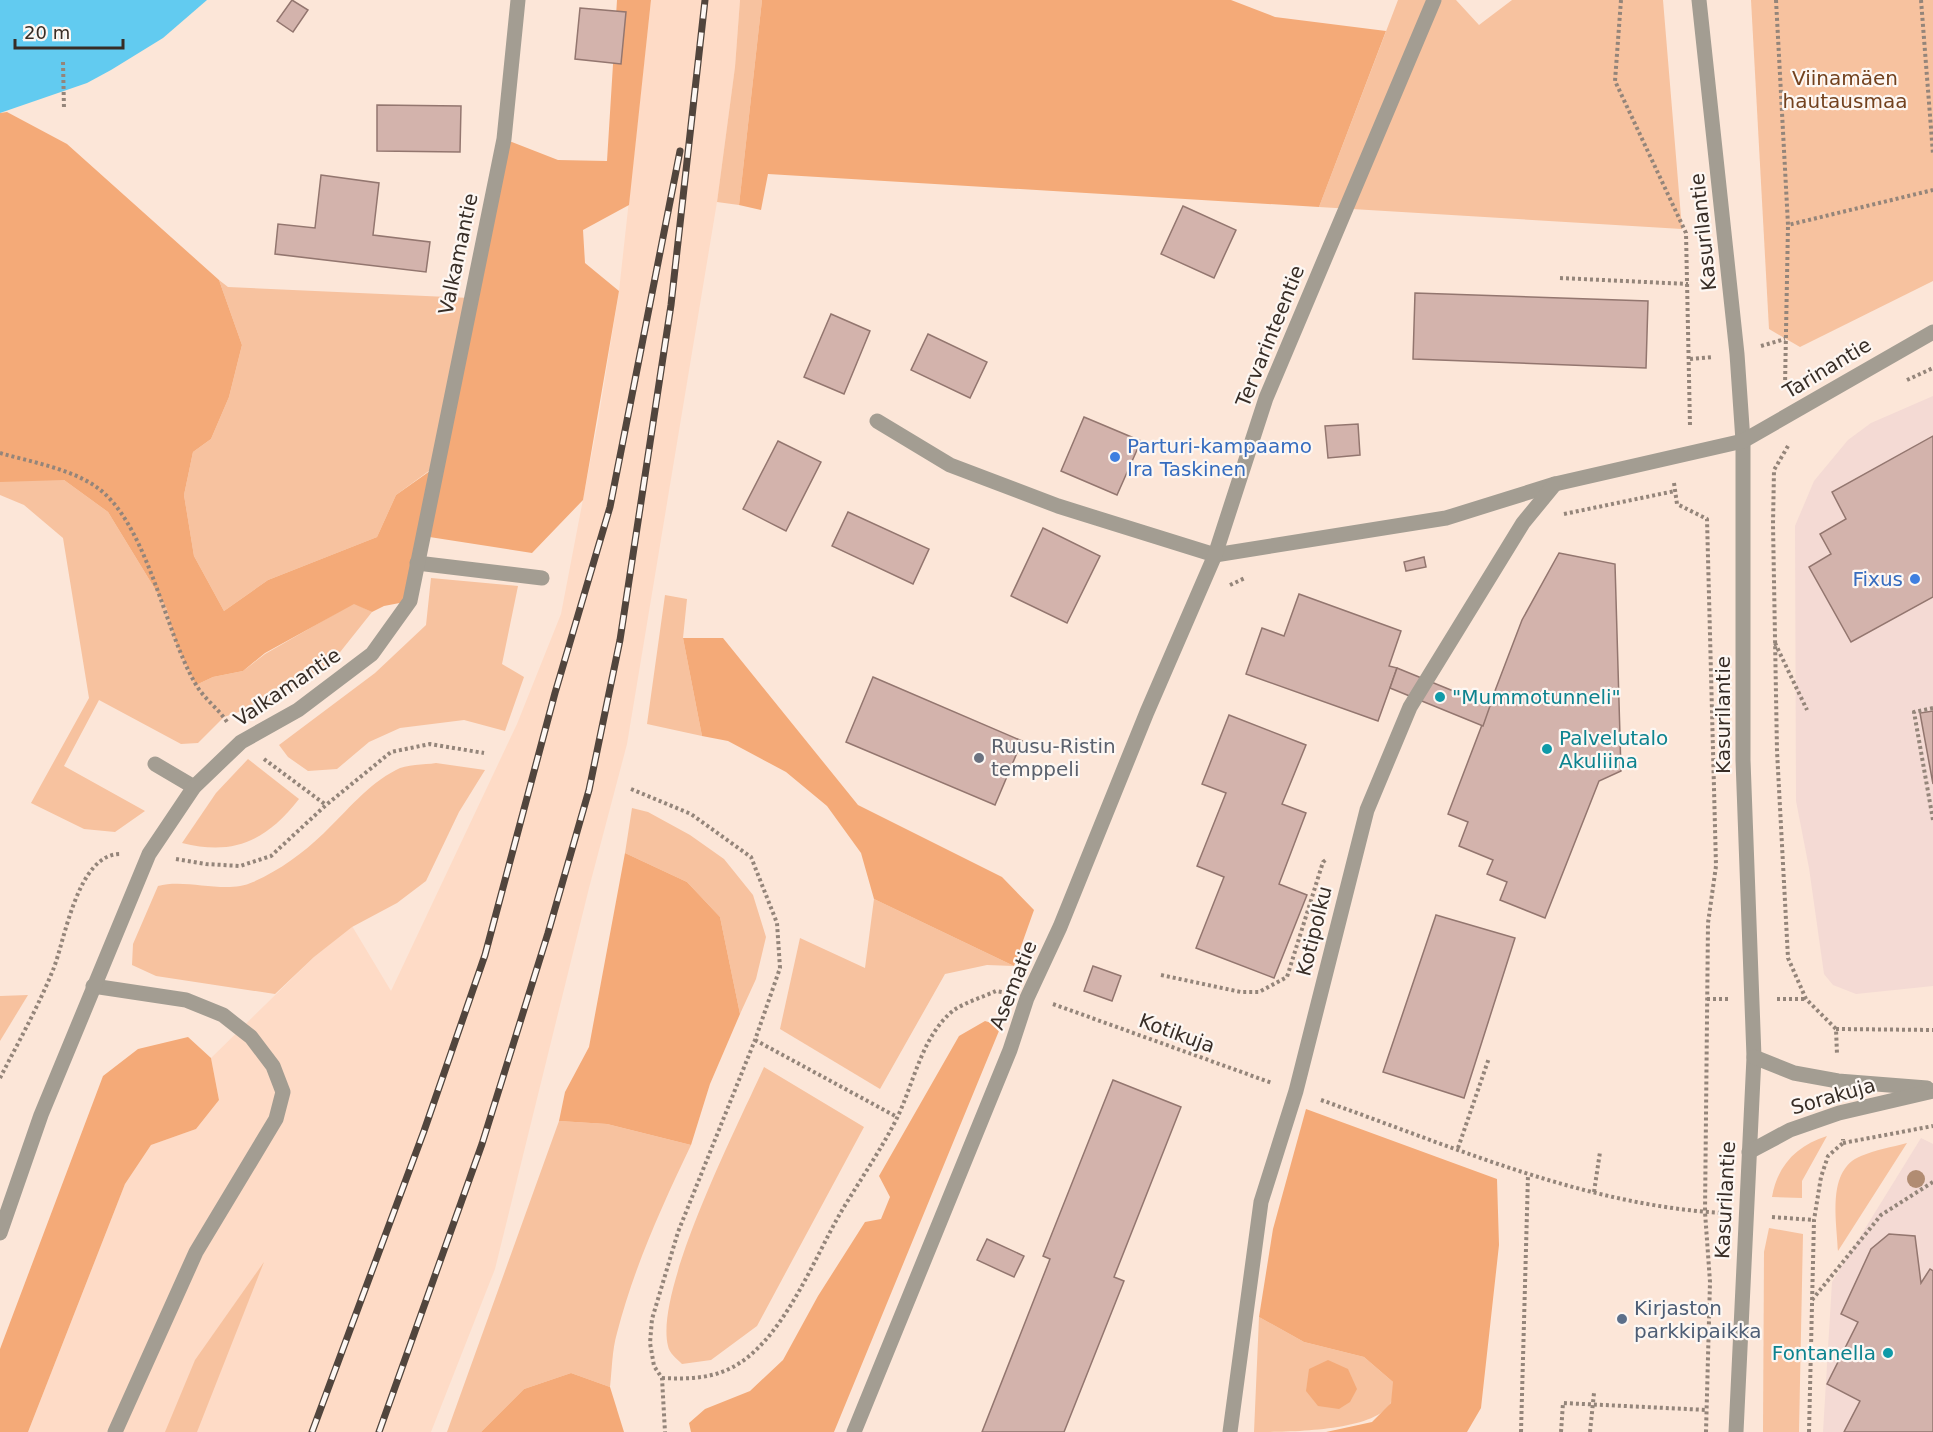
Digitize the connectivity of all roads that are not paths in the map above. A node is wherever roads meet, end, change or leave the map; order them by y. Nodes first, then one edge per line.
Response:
1 (518, 0) edge
2 (1434, 0) edge
3 (1699, 0) edge
4 (1933, 332) edge
5 (877, 421) dead end
6 (1743, 441) junction
7 (1555, 484) junction
8 (1215, 555) junction
9 (417, 563) junction
10 (542, 578) dead end
11 (155, 764) dead end
12 (194, 787) junction
13 (93, 986) junction
14 (1754, 1057) junction
15 (1933, 1090) edge
16 (1749, 1152) junction
17 (0, 1233) edge
18 (115, 1432) edge
19 (854, 1432) edge
20 (1230, 1432) edge
21 (1736, 1432) edge

1 - 9 street, Valkamantie
2 - 8 street, Tervarinteentie
3 - 6 street, Kasurilantie
4 - 6 street, Tarinantie
5 - 8 street
6 - 7 street, Tarinantie
6 - 14 street, Kasurilantie
7 - 8 street, Tarinantie
7 - 20 street, Kotipolku
8 - 19 street, Asematie
9 - 10 street
9 - 12 street, Valkamantie
11 - 12 street
12 - 13 street, Valkamantie
13 - 17 street, Valkamantie
13 - 18 street
14 - 15 street, Sorakuja
14 - 16 street, Kasurilantie
15 - 16 street, Sorakuja
16 - 21 street, Kasurilantie

